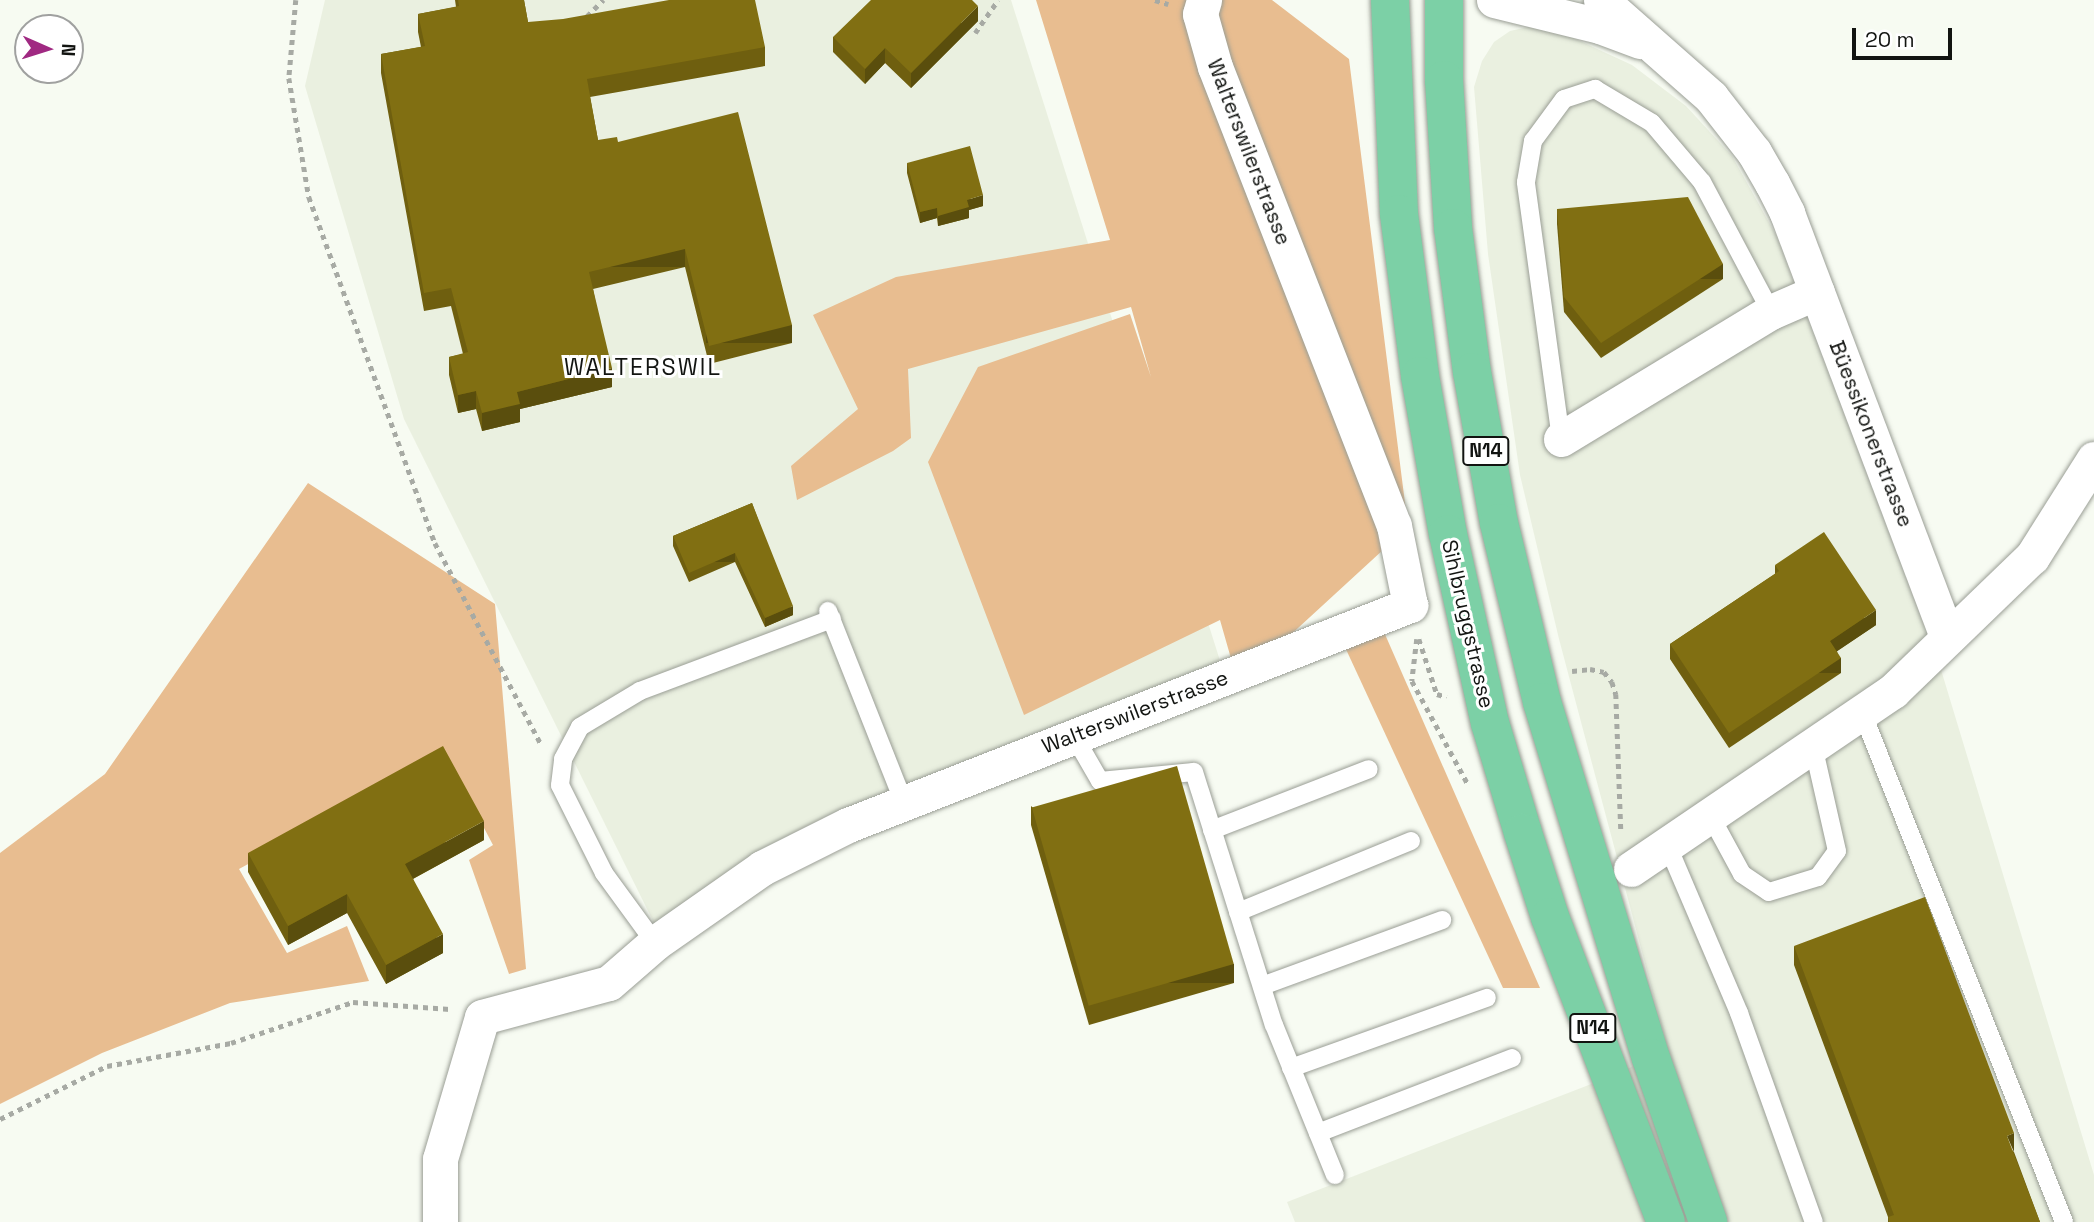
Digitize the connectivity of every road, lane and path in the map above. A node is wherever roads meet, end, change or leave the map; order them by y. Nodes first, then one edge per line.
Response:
1 (296, 0) edge
2 (603, 0) edge
3 (999, 0) edge
4 (1204, 0) edge
5 (1390, 0) edge
6 (1444, 0) edge
7 (1494, 0) edge
8 (1601, 0) edge
9 (582, 19) edge
10 (975, 33) edge
11 (1656, 47) junction
12 (1817, 292) junction
13 (1771, 312) junction
14 (1561, 439) joint
15 (2094, 459) edge
16 (1418, 635) dead end
17 (1947, 637) junction
18 (1572, 671) dead end
19 (1452, 699) dead end
20 (1862, 712) junction
21 (1074, 736) junction
22 (1813, 745) junction
23 (1369, 769) dead end
24 (561, 785) junction
25 (904, 803) junction
26 (1710, 815) junction
27 (1212, 830) junction
28 (1411, 841) dead end
29 (1667, 844) junction
30 (1631, 869) joint
31 (1238, 912) junction
32 (1442, 920) dead end
33 (656, 943) junction
34 (1262, 986) junction
35 (1487, 998) dead end
36 (482, 1017) junction
37 (1512, 1058) dead end
38 (1291, 1068) junction
39 (0, 1119) edge
40 (1318, 1133) junction
41 (1335, 1175) dead end
42 (440, 1222) edge
43 (1666, 1222) edge
44 (1708, 1222) edge
45 (1814, 1222) edge
46 (2064, 1222) edge

1 - 24 path
2 - 9 path
3 - 10 path
4 - 21 street, Walterswilerstrasse
5 - 43 main road, Sihlbruggstrasse / N14
6 - 44 main road, N14
7 - 11 street, Büessikonerstrasse
8 - 11 street, Büessikonerstrasse
11 - 12 street, Büessikonerstrasse
12 - 13 street
12 - 17 street, Büessikonerstrasse
13 - 14 street
13 - 14 lane
15 - 17 street
16 - 19 path
17 - 20 street
18 - 30 path
20 - 22 street
20 - 46 lane
21 - 25 street, Walterswilerstrasse
21 - 27 lane
22 - 26 street
22 - 26 lane
23 - 27 lane
24 - 25 lane
24 - 33 lane
25 - 33 street, Walterswilerstrasse
26 - 29 street
27 - 31 lane
28 - 31 lane
29 - 30 street
29 - 45 lane
31 - 34 lane
32 - 34 lane
33 - 36 street, Walterswilerstrasse
34 - 38 lane
35 - 38 lane
36 - 39 path
36 - 42 street
37 - 40 lane
38 - 40 lane
40 - 41 lane

